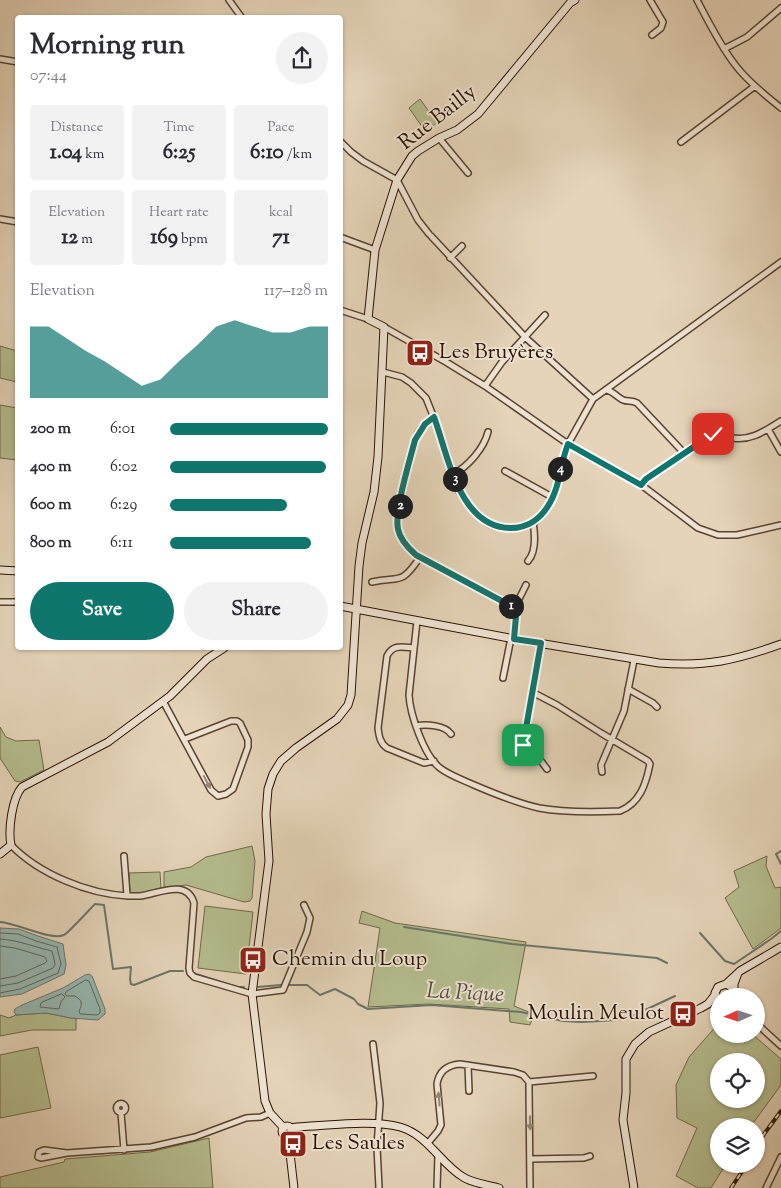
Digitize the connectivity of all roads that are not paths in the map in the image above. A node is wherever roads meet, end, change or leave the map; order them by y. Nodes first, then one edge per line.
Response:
1 (229, 0) edge
2 (575, 0) edge
3 (650, 0) edge
4 (697, 0) edge
5 (781, 8) edge
6 (240, 15) edge
7 (652, 35) dead end
8 (724, 49) junction
9 (0, 59) edge
10 (15, 62) edge
11 (755, 86) junction
12 (781, 108) edge
13 (439, 138) junction
14 (681, 142) dead end
15 (343, 144) edge
16 (468, 174) dead end
17 (397, 180) junction
18 (0, 219) edge
19 (15, 222) edge
20 (343, 238) edge
21 (462, 246) dead end
22 (375, 250) junction
23 (450, 258) junction
24 (781, 262) edge
25 (343, 311) edge
26 (545, 315) dead end
27 (368, 319) junction
28 (384, 327) junction
29 (526, 338) junction
30 (383, 372) junction
31 (485, 386) junction
32 (606, 390) junction
33 (593, 399) junction
34 (434, 417) junction
35 (781, 421) edge
36 (768, 429) junction
37 (488, 432) dead end
38 (568, 444) junction
39 (781, 452) edge
40 (684, 453) junction
41 (505, 471) dead end
42 (453, 474) junction
43 (641, 485) junction
44 (552, 497) junction
45 (533, 522) junction
46 (781, 525) edge
47 (420, 557) junction
48 (528, 561) dead end
49 (0, 570) edge
50 (15, 571) edge
51 (372, 582) dead end
52 (526, 585) dead end
53 (0, 602) edge
54 (15, 602) edge
55 (343, 607) edge
56 (514, 609) junction
57 (355, 610) junction
58 (417, 621) junction
59 (513, 638) junction
60 (541, 643) junction
61 (781, 644) edge
62 (414, 648) junction
63 (221, 650) edge
64 (634, 660) junction
65 (503, 678) dead end
66 (628, 689) junction
67 (532, 692) junction
68 (163, 701) junction
69 (656, 707) dead end
70 (416, 726) junction
71 (451, 734) dead end
72 (185, 739) junction
73 (613, 739) junction
74 (434, 761) junction
75 (547, 769) dead end
76 (602, 772) dead end
77 (10, 845) junction
78 (0, 854) edge
79 (124, 856) dead end
80 (127, 896) junction
81 (304, 905) dead end
82 (781, 947) edge
83 (740, 971) junction
84 (726, 984) junction
85 (718, 988) edge
86 (733, 988) joint
87 (252, 994) junction
88 (710, 1003) edge
89 (765, 1031) edge
90 (373, 1044) dead end
91 (781, 1046) edge
92 (468, 1065) junction
93 (593, 1076) dead end
94 (529, 1082) junction
95 (470, 1091) dead end
96 (121, 1113) dead end
97 (270, 1113) junction
98 (378, 1124) junction
99 (287, 1130) junction
100 (428, 1143) junction
101 (124, 1150) junction
102 (67, 1153) junction
103 (438, 1155) junction
104 (590, 1156) dead end
105 (781, 1157) edge
106 (530, 1159) junction
107 (294, 1188) edge
108 (379, 1188) edge
109 (437, 1188) edge
110 (500, 1188) edge
111 (530, 1188) edge
112 (634, 1188) edge
113 (766, 1188) edge

1 - 6 street
2 - 13 street, Rue Bailly
3 - 7 street
4 - 8 street
5 - 8 street
8 - 11 street
9 - 10 street
11 - 12 street
11 - 14 street
13 - 16 street
13 - 17 street, Rue Bailly
15 - 17 street
17 - 22 street, Rue Bailly
17 - 23 street
18 - 19 street
20 - 22 street
21 - 23 street
22 - 27 street, Rue Bailly
23 - 29 street
24 - 32 street
25 - 27 street
26 - 29 street
27 - 28 street
28 - 30 street
28 - 31 street
29 - 31 street
29 - 33 street
30 - 34 street
30 - 57 street
31 - 38 street
32 - 33 street
32 - 40 street
33 - 38 street
34 - 42 street
34 - 47 street
35 - 36 street
36 - 39 street
36 - 40 street
37 - 42 street
38 - 43 street
38 - 44 street
40 - 43 street
41 - 44 street
42 - 45 street
43 - 46 street
44 - 45 street
45 - 48 street
47 - 51 street
47 - 56 street
49 - 50 street
52 - 56 street
53 - 54 street
55 - 57 street
56 - 59 street
57 - 58 street
57 - 87 street
58 - 59 street
58 - 62 street
59 - 60 street
59 - 65 street
60 - 64 street
60 - 67 street
61 - 64 street
62 - 70 street
62 - 74 street
63 - 68 street
64 - 66 street
66 - 69 street
66 - 73 street
67 - 73 street
67 - 75 street
68 - 72 street
68 - 77 street
70 - 71 street
70 - 74 street
72 -> 72 street
73 - 74 street
73 - 76 street
77 - 78 street
77 - 80 street
79 - 80 street
80 - 87 street
81 - 87 street
82 - 83 street
83 - 84 street
83 - 86 street
84 - 85 street
84 - 86 street
87 - 97 street
88 - 112 street
89 - 91 street
90 - 98 street
92 - 94 street
92 - 95 street
100 -> 92 street
93 - 94 street
94 -> 106 street
96 - 101 street
97 - 99 street
97 - 101 street
98 - 99 street
98 - 100 street
98 - 108 street
99 - 107 street
100 - 103 street
101 - 102 street
102 - 102 street
103 - 109 street
103 - 110 street
104 - 106 street
105 - 113 street
106 - 111 street

